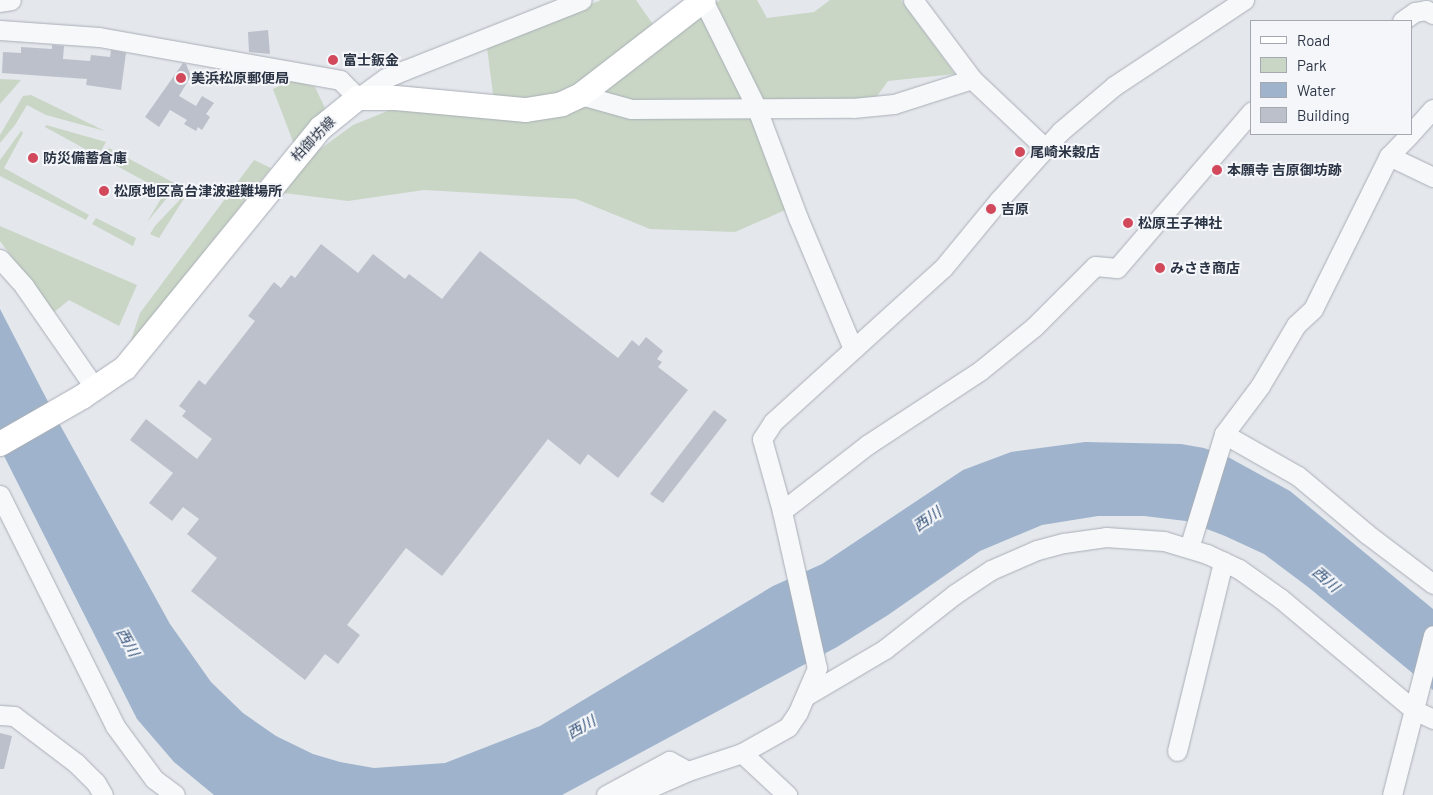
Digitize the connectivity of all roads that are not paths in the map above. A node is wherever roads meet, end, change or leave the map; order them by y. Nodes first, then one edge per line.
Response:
1 (11, 0) edge
2 (582, 0) edge
3 (704, 0) edge
4 (913, 0) edge
5 (1244, 0) edge
6 (0, 2) edge
7 (1433, 14) edge
8 (1403, 20) edge
9 (0, 30) edge
10 (972, 79) junction
11 (581, 95) junction
12 (358, 98) junction
13 (757, 109) junction
14 (1433, 109) edge
15 (1250, 113) edge
16 (1413, 131) edge
17 (1409, 135) edge
18 (1045, 148) junction
19 (1389, 156) junction
20 (1433, 176) edge
21 (0, 259) edge
22 (853, 349) junction
23 (89, 392) junction
24 (1223, 438) junction
25 (0, 444) edge
26 (0, 495) edge
27 (782, 511) junction
28 (1189, 548) junction
29 (1223, 562) junction
30 (1433, 584) edge
31 (1433, 635) edge
32 (807, 695) junction
33 (1416, 701) junction
34 (0, 715) edge
35 (1433, 719) edge
36 (1177, 751) dead end
37 (742, 753) junction
38 (688, 771) junction
39 (103, 795) edge
40 (175, 795) edge
41 (606, 795) edge
42 (633, 795) edge
43 (787, 795) edge
44 (1392, 795) edge

1 - 6 street
2 - 12 street
3 - 11 main road
3 - 13 street
4 - 10 street
5 - 18 street
7 - 8 street
9 - 12 street
10 - 13 street
10 - 18 street
11 - 12 main road
11 - 13 street
12 - 23 main road, 柏御坊線
13 - 22 street
14 - 16 street
15 - 27 street
17 - 19 street
18 - 22 street
19 - 20 street
19 - 24 street
21 - 23 street
22 - 27 street
23 - 25 main road, 柏御坊線
24 - 28 street
24 - 30 street
26 - 40 street
27 - 32 street
28 - 29 street
28 - 32 street
29 - 33 street
29 - 36 street
31 - 33 street
32 - 37 street
33 - 35 street
33 - 44 street
34 - 39 street
37 - 38 street
37 - 43 street
38 - 41 street
38 - 42 street

